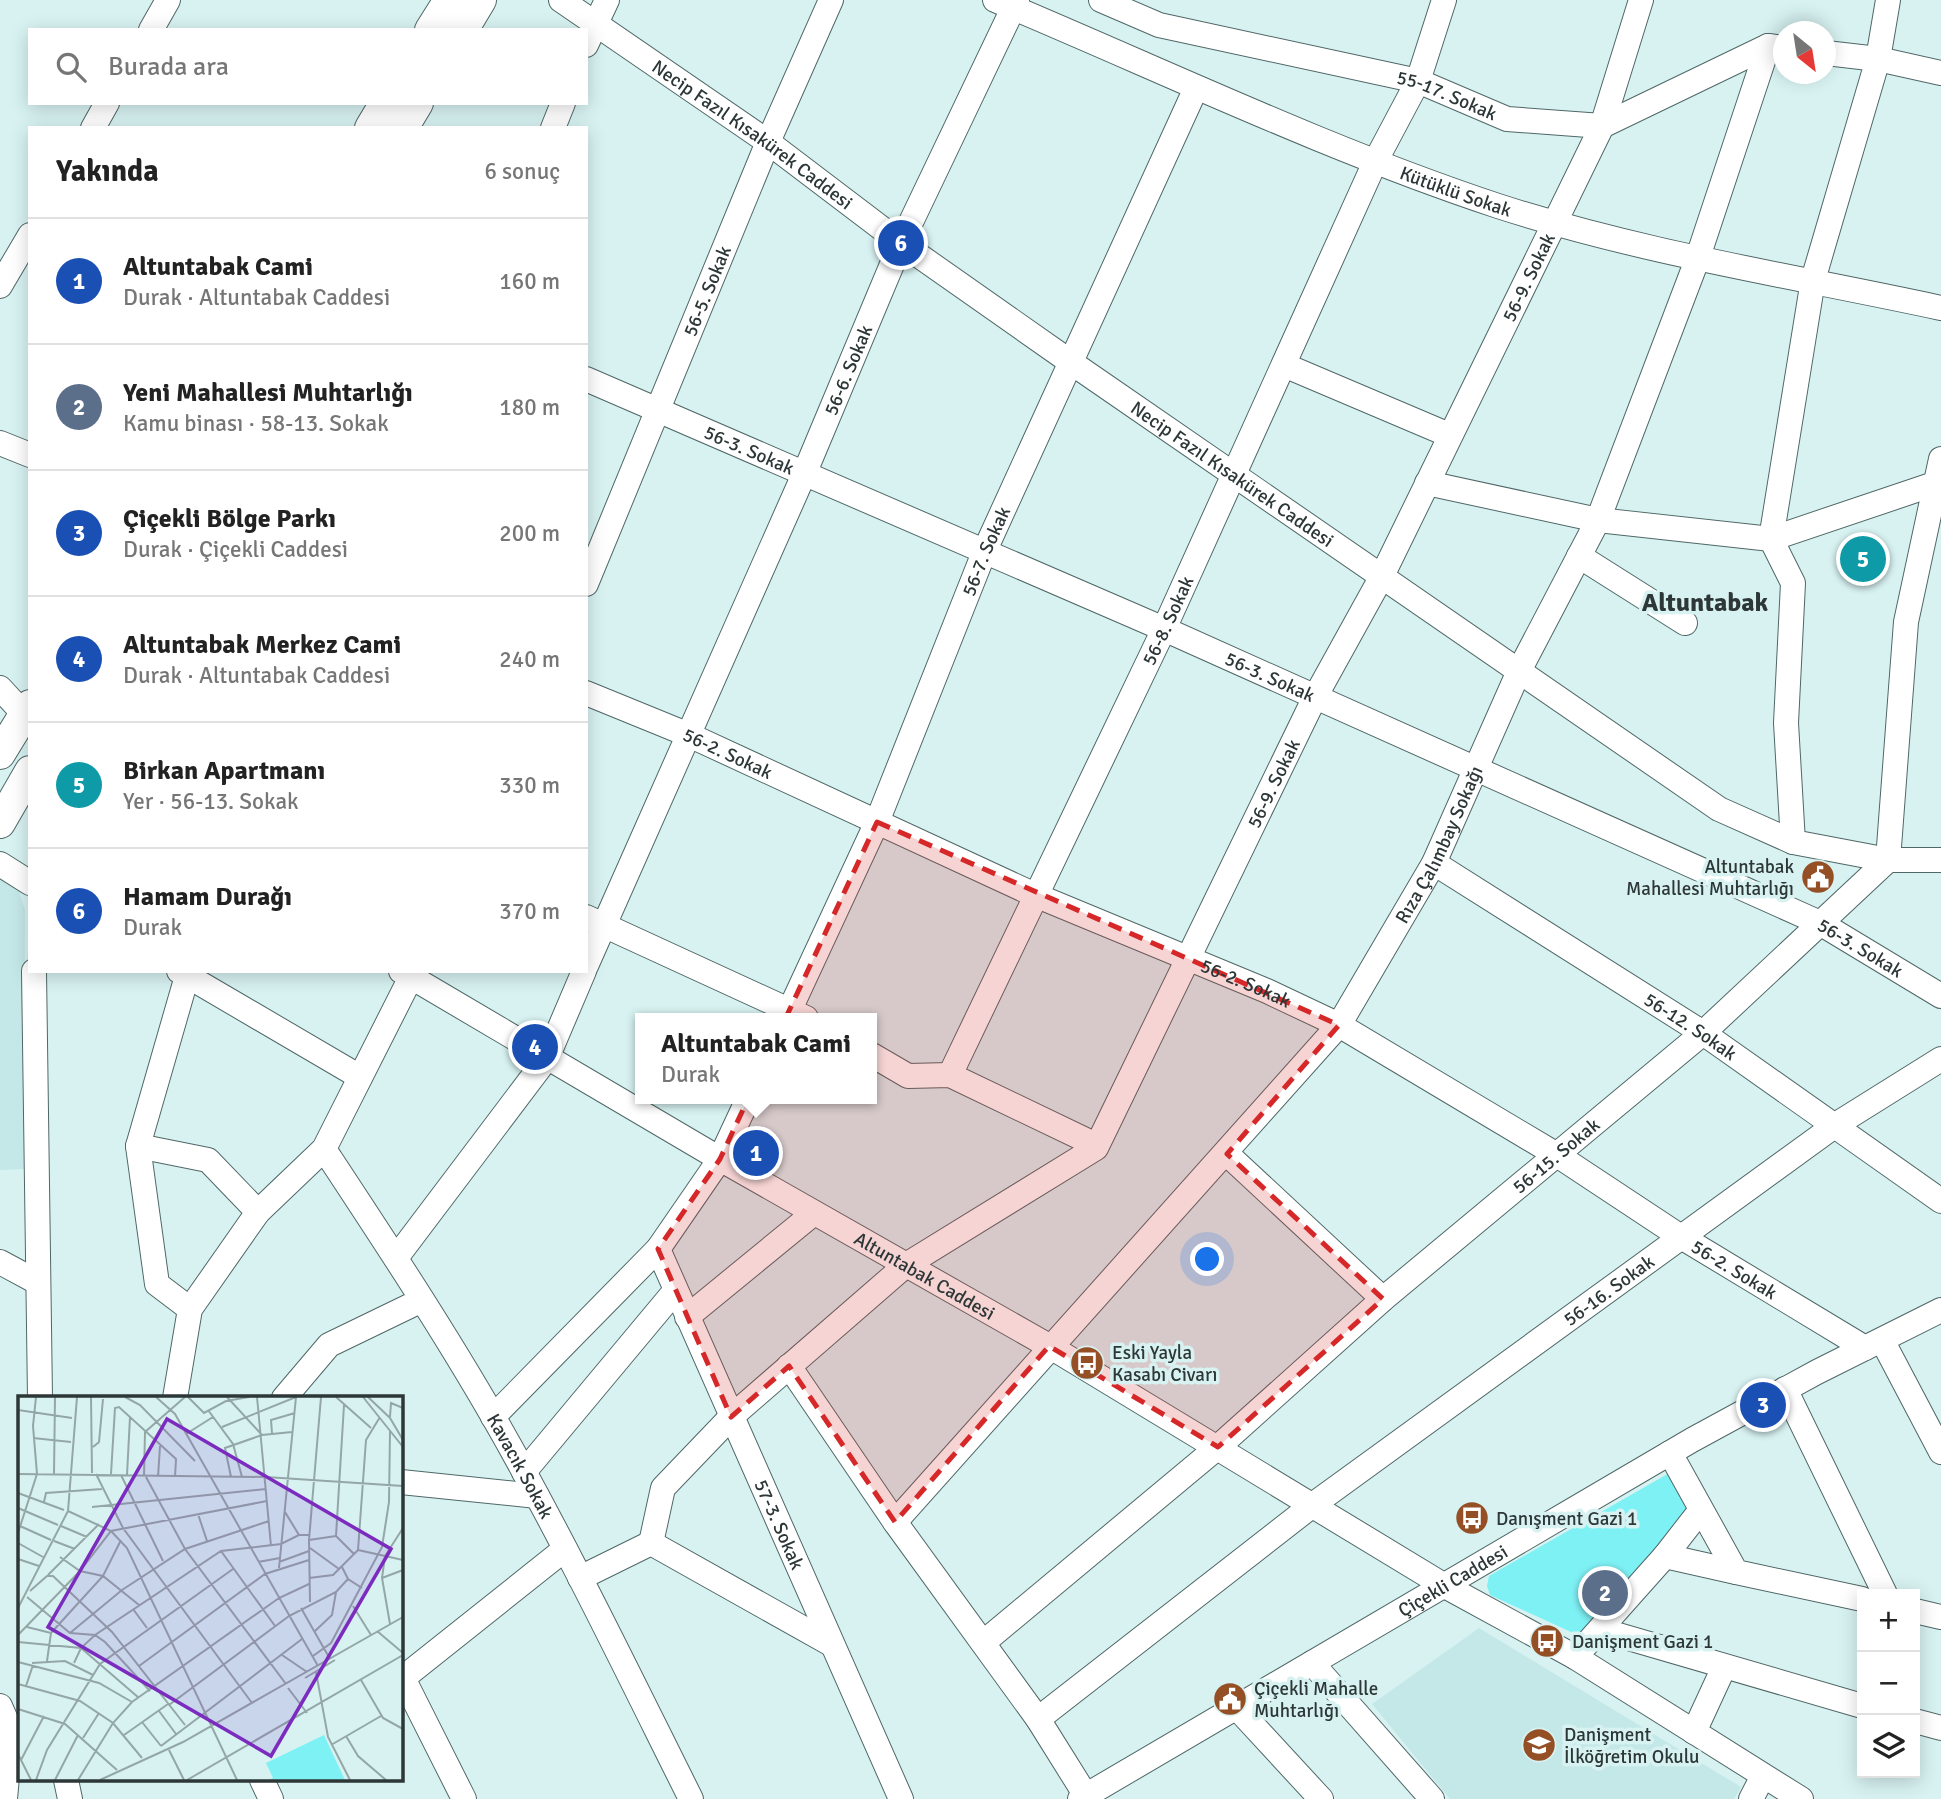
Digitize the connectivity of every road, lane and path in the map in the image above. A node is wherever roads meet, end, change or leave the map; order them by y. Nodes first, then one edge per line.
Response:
1 (168, 0) edge
2 (449, 0) edge
3 (481, 0) edge
4 (561, 0) edge
5 (607, 0) edge
6 (831, 0) edge
7 (1101, 0) edge
8 (1444, 0) edge
9 (1640, 0) edge
10 (1888, 0) edge
11 (1009, 3) edge
12 (152, 28) edge
13 (431, 28) edge
14 (464, 28) edge
15 (586, 28) edge
16 (591, 34) edge
17 (1773, 48) edge
18 (1836, 53) edge
19 (1773, 55) edge
20 (1878, 59) junction
21 (1941, 73) edge
22 (1418, 81) junction
23 (1196, 88) junction
24 (106, 105) edge
25 (384, 105) edge
26 (417, 105) edge
27 (562, 105) edge
28 (94, 126) edge
29 (371, 126) edge
30 (404, 126) edge
31 (554, 126) edge
32 (1602, 126) junction
33 (768, 142) junction
34 (1376, 162) junction
35 (1554, 223) junction
36 (28, 238) edge
37 (901, 243) junction
38 (1696, 260) junction
39 (1813, 280) junction
40 (0, 286) edge
41 (1941, 308) edge
42 (1069, 361) junction
43 (1284, 365) junction
44 (588, 380) edge
45 (659, 411) junction
46 (1449, 435) junction
47 (0, 443) edge
48 (28, 454) edge
49 (1941, 459) edge
50 (805, 471) junction
51 (1236, 475) junction
52 (1427, 483) junction
53 (1938, 484) edge
54 (1598, 520) junction
55 (1771, 539) junction
56 (985, 550) junction
57 (1579, 556) junction
58 (1382, 576) junction
59 (588, 579) edge
60 (1685, 622) dead end
61 (1164, 629) junction
62 (1519, 671) junction
63 (0, 688) edge
64 (588, 694) edge
65 (1314, 699) junction
66 (27, 709) edge
67 (689, 735) junction
68 (0, 754) edge
69 (1478, 770) junction
70 (28, 774) edge
71 (877, 822) junction
72 (0, 823) edge
73 (1793, 842) junction
74 (1888, 860) junction
75 (1941, 860) edge
76 (1434, 863) junction
77 (0, 864) edge
78 (28, 882) edge
79 (1035, 895) junction
80 (595, 921) edge
81 (1820, 923) junction
82 (588, 956) edge
83 (1186, 957) junction
84 (34, 973) edge
85 (409, 973) edge
86 (583, 973) edge
87 (183, 974) edge
88 (1941, 996) edge
89 (790, 1013) edge
90 (795, 1013) edge
91 (1339, 1025) junction
92 (1703, 1033) junction
93 (547, 1058) junction
94 (877, 1058) edge
95 (1941, 1059) edge
96 (950, 1075) junction
97 (360, 1077) junction
98 (746, 1104) edge
99 (1837, 1124) junction
100 (1096, 1145) junction
101 (138, 1146) junction
102 (324, 1149) junction
103 (1227, 1154) junction
104 (1557, 1155) junction
105 (720, 1159) junction
106 (1941, 1201) edge
107 (257, 1212) junction
108 (814, 1213) junction
109 (1682, 1237) junction
110 (658, 1249) junction
111 (396, 1258) junction
112 (0, 1262) edge
113 (906, 1265) junction
114 (37, 1282) junction
115 (676, 1290) junction
116 (1383, 1299) junction
117 (422, 1300) junction
118 (190, 1309) junction
119 (1941, 1310) edge
120 (687, 1317) junction
121 (1873, 1344) junction
122 (1049, 1346) junction
123 (789, 1366) junction
124 (1785, 1389) junction
125 (40, 1396) edge
126 (174, 1396) edge
127 (286, 1396) edge
128 (493, 1417) junction
129 (731, 1417) junction
130 (1218, 1447) junction
131 (1941, 1452) edge
132 (1670, 1453) junction
133 (524, 1472) junction
134 (402, 1482) edge
135 (537, 1496) junction
136 (1314, 1504) junction
137 (1700, 1511) junction
138 (895, 1522) junction
139 (651, 1543) junction
140 (565, 1549) junction
141 (1665, 1556) junction
142 (1736, 1572) junction
143 (580, 1578) junction
144 (1445, 1586) junction
145 (1883, 1589) edge
146 (1857, 1598) edge
147 (1920, 1612) edge
148 (1941, 1617) edge
149 (1601, 1630) junction
150 (984, 1642) junction
151 (831, 1644) junction
152 (1575, 1657) junction
153 (1312, 1662) junction
154 (1724, 1667) junction
155 (402, 1678) edge
156 (1857, 1705) edge
157 (0, 1706) edge
158 (1237, 1708) junction
159 (1038, 1719) junction
160 (1920, 1722) edge
161 (1941, 1728) edge
162 (10, 1732) edge
163 (1694, 1732) junction
164 (1763, 1776) junction
165 (263, 1782) edge
166 (1085, 1798) edge
167 (5, 1799) edge
168 (271, 1799) edge
169 (464, 1799) edge
170 (691, 1799) edge
171 (901, 1799) edge
172 (1321, 1799) edge
173 (1432, 1799) edge
174 (1751, 1799) edge
175 (1801, 1799) edge

1 - 12 street
2 - 13 main road
3 - 14 main road
4 - 15 street, Necip Fazıl Kısakürek Caddesi
5 - 16 street
6 - 33 street, 56-5. Sokak
7 - 22 street, 55-17. Sokak
8 - 22 street, 56-8. Sokak
9 - 32 street, 56-9. Sokak
10 - 20 street
11 - 23 street, Kütüklü Sokak
11 - 37 street, 56-6. Sokak
16 - 33 street, Necip Fazıl Kısakürek Caddesi
17 - 32 street, 55-17. Sokak
18 - 20 street
19 - 38 street, Rıza Çalımbay Sokağı
20 - 21 street
20 - 39 street
22 - 32 street, 55-17. Sokak
22 - 34 street, 56-8. Sokak
23 - 34 street, Kütüklü Sokak
23 - 42 street, 56-7. Sokak
24 - 28 street
25 - 29 main road
26 - 30 main road
27 - 31 street
32 - 35 street, 56-9. Sokak
33 - 37 street, Necip Fazıl Kısakürek Caddesi
33 - 45 street, 56-5. Sokak
34 - 35 street, Kütüklü Sokak
34 - 43 street, 56-8. Sokak
35 - 38 street, Kütüklü Sokak
35 - 46 street, 56-9. Sokak
36 - 40 street
37 - 42 street, Necip Fazıl Kısakürek Caddesi
37 - 50 street, 56-6. Sokak
38 - 39 street, Kütüklü Sokak
38 - 54 street, Rıza Çalımbay Sokağı
39 - 41 street, Kütüklü Sokak
39 - 55 street
42 - 51 street, Necip Fazıl Kısakürek Caddesi
42 - 56 street, 56-7. Sokak
43 - 46 street
43 - 51 street, 56-8. Sokak
44 - 45 street, 56-3. Sokak
45 - 50 street, 56-3. Sokak
45 - 59 street, 56-5. Sokak
46 - 52 street, 56-9. Sokak
47 - 48 street
49 - 53 street
50 - 56 street, 56-3. Sokak
50 - 67 street, 56-6. Sokak
51 - 58 street, Necip Fazıl Kısakürek Caddesi
51 - 61 street, 56-8. Sokak
52 - 54 street
52 - 58 street, 56-9. Sokak
53 - 55 street
53 - 74 street
54 - 55 street
54 - 57 street, Rıza Çalımbay Sokağı
55 - 73 street
56 - 61 street, 56-3. Sokak
56 - 71 street, 56-7. Sokak
57 - 60 street
57 - 62 street, Rıza Çalımbay Sokağı
58 - 62 street, Necip Fazıl Kısakürek Caddesi
58 - 65 street, 56-9. Sokak
61 - 65 street, 56-3. Sokak
61 - 79 street, 56-8. Sokak
62 - 69 street, Rıza Çalımbay Sokağı
62 - 73 street, Necip Fazıl Kısakürek Caddesi
63 - 66 street
64 - 67 street, 56-2. Sokak
65 - 69 street, 56-3. Sokak
65 - 83 street, 56-9. Sokak
66 - 68 main road
67 - 71 street, 56-2. Sokak
67 - 80 street, 56-6. Sokak
69 - 76 street, Rıza Çalımbay Sokağı
69 - 81 street, 56-3. Sokak
70 - 72 main road
71 - 79 street, 56-2. Sokak
71 - 90 street, 56-7. Sokak
73 - 74 street, Necip Fazıl Kısakürek Caddesi
74 - 75 street, Necip Fazıl Kısakürek Caddesi
74 - 81 street, 56-15. Sokak
76 - 91 street, Rıza Çalımbay Sokağı
76 - 92 street, 56-12. Sokak
77 - 78 street
79 - 83 street, 56-2. Sokak
79 - 96 street, 56-8. Sokak
80 - 82 street, 56-6. Sokak
80 - 89 street
81 - 88 street, 56-3. Sokak
81 - 92 street, 56-15. Sokak
83 - 91 street, 56-2. Sokak
83 - 100 street, 56-9. Sokak
84 - 114 street
85 - 93 street, Altuntabak Caddesi
85 - 97 street
86 - 93 street
87 - 97 street
87 - 101 street
91 - 103 street, Rıza Çalımbay Sokağı
91 - 104 street, 56-2. Sokak
92 - 99 street, 56-12. Sokak
92 - 104 street, 56-15. Sokak
93 - 105 street, Altuntabak Caddesi
93 - 111 street
94 - 96 street
95 - 99 street, 56-16. Sokak
96 - 100 street
97 - 102 street
98 - 105 street
99 - 106 street, 56-12. Sokak
99 - 109 street, 56-16. Sokak
100 - 113 street
101 - 107 street
101 - 118 street
102 - 107 street
102 - 111 street, Kavacık Sokak
103 - 116 street
103 - 122 street, Rıza Çalımbay Sokağı
104 - 109 street, 56-2. Sokak
104 - 116 street, 56-15. Sokak
105 - 108 street, Altuntabak Caddesi
105 - 110 street
107 - 118 street
108 - 113 street, Altuntabak Caddesi
108 - 120 street
109 - 121 street, 56-2. Sokak
109 - 136 street, 56-16. Sokak
110 - 115 street, 57-3. Sokak
110 - 128 street
111 - 117 street, Kavacık Sokak
112 - 114 street
113 - 122 street, Altuntabak Caddesi
113 - 123 street
114 - 125 street
115 - 120 street, 57-3. Sokak
115 - 133 street
116 - 130 street, 56-15. Sokak
117 - 127 street
117 - 128 street, Kavacık Sokak
118 - 126 street
119 - 121 street, Çiçekli Caddesi
120 - 129 street, 57-3. Sokak
121 - 124 street, Çiçekli Caddesi
121 - 131 street
122 - 130 street, Altuntabak Caddesi
122 - 138 street, Rıza Çalımbay Sokağı
123 - 129 street
123 - 138 street
124 - 132 street, Çiçekli Caddesi
124 - 145 street
128 - 133 street, Kavacık Sokak
129 - 139 street
129 - 151 street, 57-3. Sokak
130 - 136 street, Altuntabak Caddesi
130 - 150 street, 56-15. Sokak
132 - 137 street
132 - 144 street, Çiçekli Caddesi
133 - 135 street, Kavacık Sokak
134 - 135 street
135 - 140 street, Kavacık Sokak
136 - 144 street, Altuntabak Caddesi
136 - 159 street, 56-16. Sokak
137 - 141 street
137 - 142 street
138 - 150 street
139 - 143 street
139 - 151 street
140 - 143 street, Kavacık Sokak
140 - 155 street
141 - 142 street
141 - 149 street
142 - 146 street
143 - 170 street, Kavacık Sokak
144 - 152 street, Altuntabak Caddesi
144 - 153 street, Çiçekli Caddesi
147 - 148 street
149 - 152 street
149 - 154 street
150 - 159 street
151 - 171 street, 57-3. Sokak
152 - 163 street, Altuntabak Caddesi
153 - 158 street, Çiçekli Caddesi
153 - 173 street
154 - 156 street
154 - 163 street
155 - 169 street
157 - 162 street
158 - 166 street, Çiçekli Caddesi
158 - 172 street
159 - 166 street
160 - 161 street
162 - 167 street
163 - 164 street, Altuntabak Caddesi
164 - 174 street
164 - 175 street, Altuntabak Caddesi
165 - 168 street

